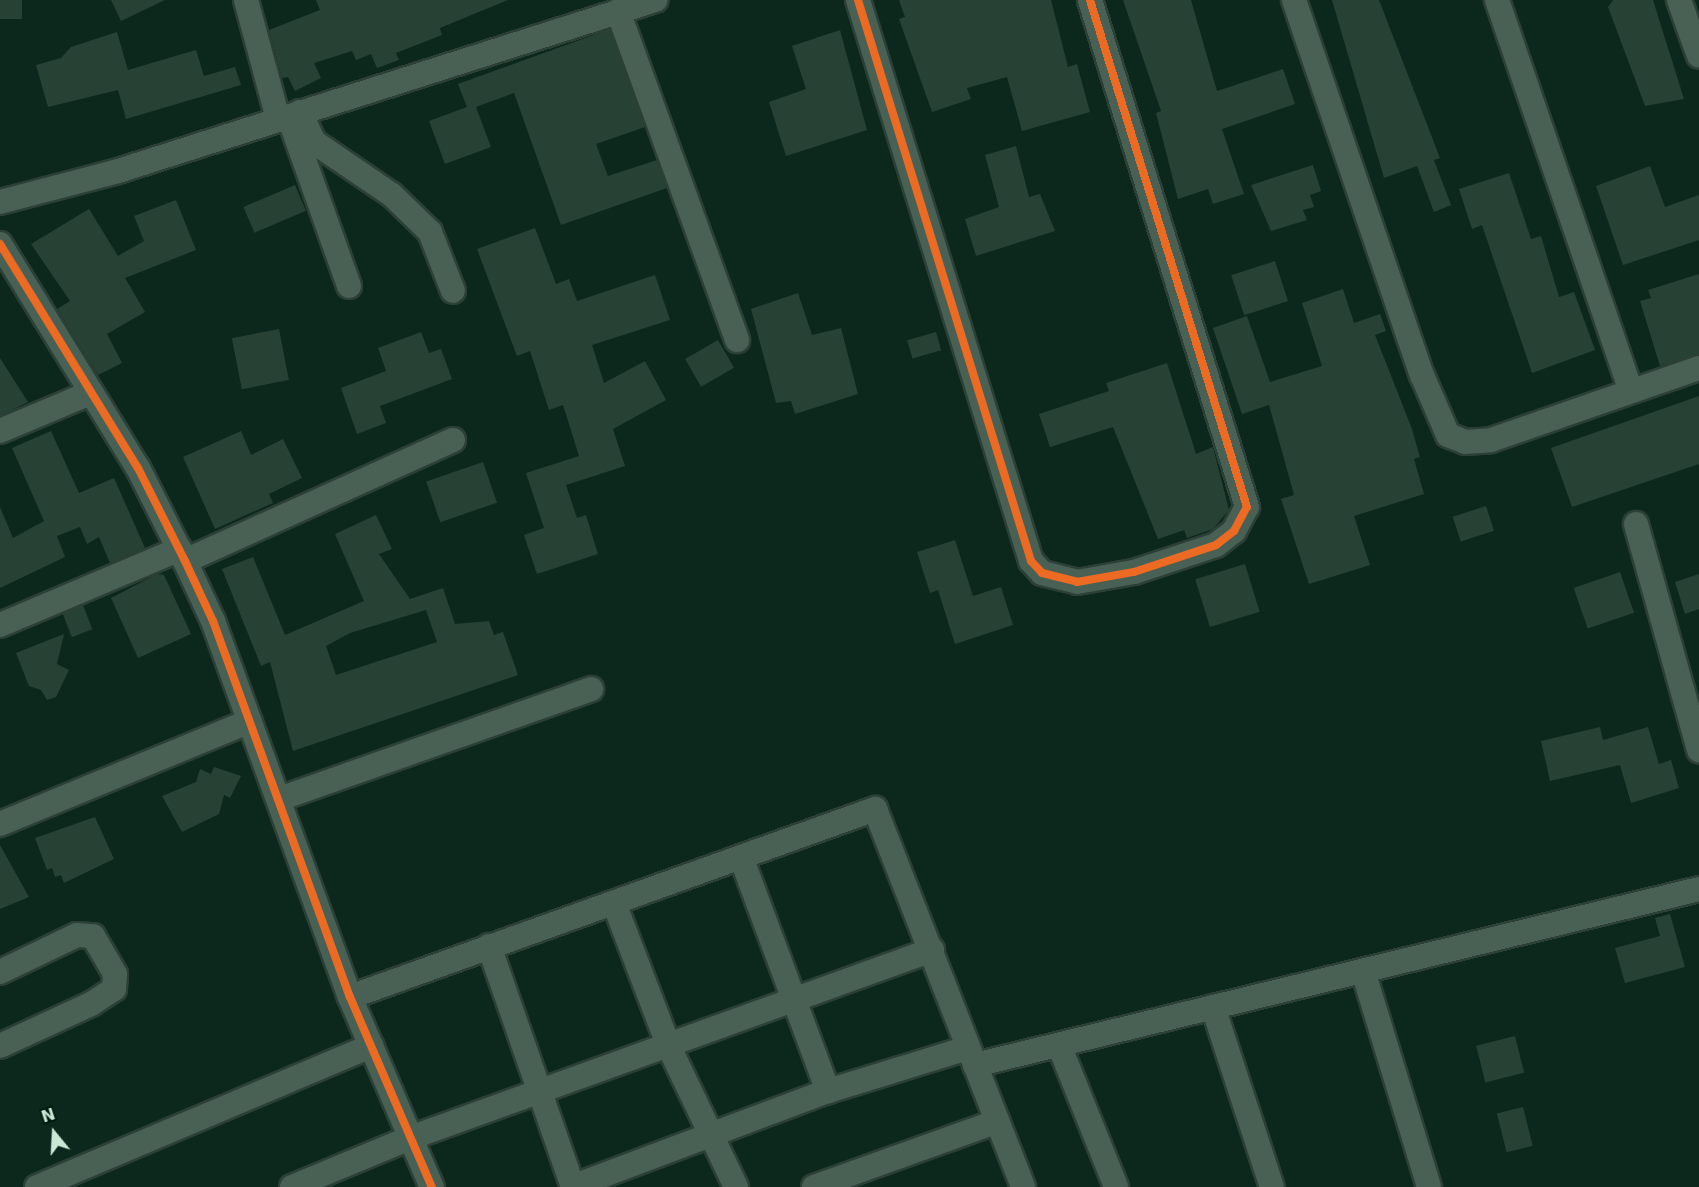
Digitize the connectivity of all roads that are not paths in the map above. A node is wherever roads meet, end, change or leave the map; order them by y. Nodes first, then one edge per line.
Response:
1 (246, 0) edge
2 (655, 0) edge
3 (858, 0) edge
4 (1090, 0) edge
5 (1294, 0) edge
6 (1497, 0) edge
7 (1678, 0) edge
8 (618, 11) junction
9 (1699, 56) edge
10 (289, 115) junction
11 (0, 202) edge
12 (0, 244) edge
13 (349, 286) dead end
14 (453, 291) dead end
15 (737, 340) dead end
16 (1699, 368) edge
17 (1630, 389) junction
18 (90, 393) junction
19 (0, 431) edge
20 (453, 440) dead end
21 (1636, 524) dead end
22 (182, 555) junction
23 (0, 625) edge
24 (591, 688) dead end
25 (250, 721) junction
26 (1699, 750) edge
27 (279, 799) junction
28 (0, 825) edge
29 (741, 857) junction
30 (1699, 889) edge
31 (614, 903) junction
32 (489, 946) junction
33 (932, 950) junction
34 (1363, 970) junction
35 (0, 972) edge
36 (350, 997) junction
37 (798, 1000) junction
38 (1213, 1007) junction
39 (1059, 1045) junction
40 (0, 1046) edge
41 (371, 1046) junction
42 (669, 1047) junction
43 (972, 1057) junction
44 (828, 1091) junction
45 (538, 1092) junction
46 (998, 1121) junction
47 (711, 1134) junction
48 (410, 1138) junction
49 (826, 1185) edge
50 (38, 1187) edge
51 (292, 1187) edge
52 (432, 1187) edge
53 (573, 1187) edge
54 (736, 1187) edge
55 (1023, 1187) edge
56 (1116, 1187) edge
57 (1272, 1187) edge
58 (1429, 1187) edge

1 - 10 street
2 - 8 street
3 - 4 street
5 - 17 street
6 - 17 street
7 - 9 street
8 - 10 street
8 - 15 street
10 - 11 street
10 - 13 street
10 - 14 street
12 - 18 street
16 - 17 street
18 - 19 street
18 - 22 street
20 - 22 street
21 - 26 street
22 - 23 street
22 - 25 street
24 - 27 street
25 - 27 street
25 - 28 street
27 - 36 street
29 - 31 street
29 - 33 street
29 - 37 street
30 - 34 street
31 - 32 street
31 - 42 street
32 - 36 street
32 - 45 street
33 - 37 street
33 - 43 street
34 - 38 street
34 - 58 street
35 - 40 street
36 - 41 street
37 - 42 street
37 - 44 street
38 - 39 street
38 - 57 street
39 - 43 street
39 - 56 street
41 - 48 street
41 - 50 street
42 - 45 street
42 - 47 street
43 - 44 street
43 - 46 street
44 - 47 street
45 - 48 street
45 - 53 street
46 - 49 street
46 - 55 street
47 - 53 street
47 - 54 street
48 - 51 street
48 - 52 street

